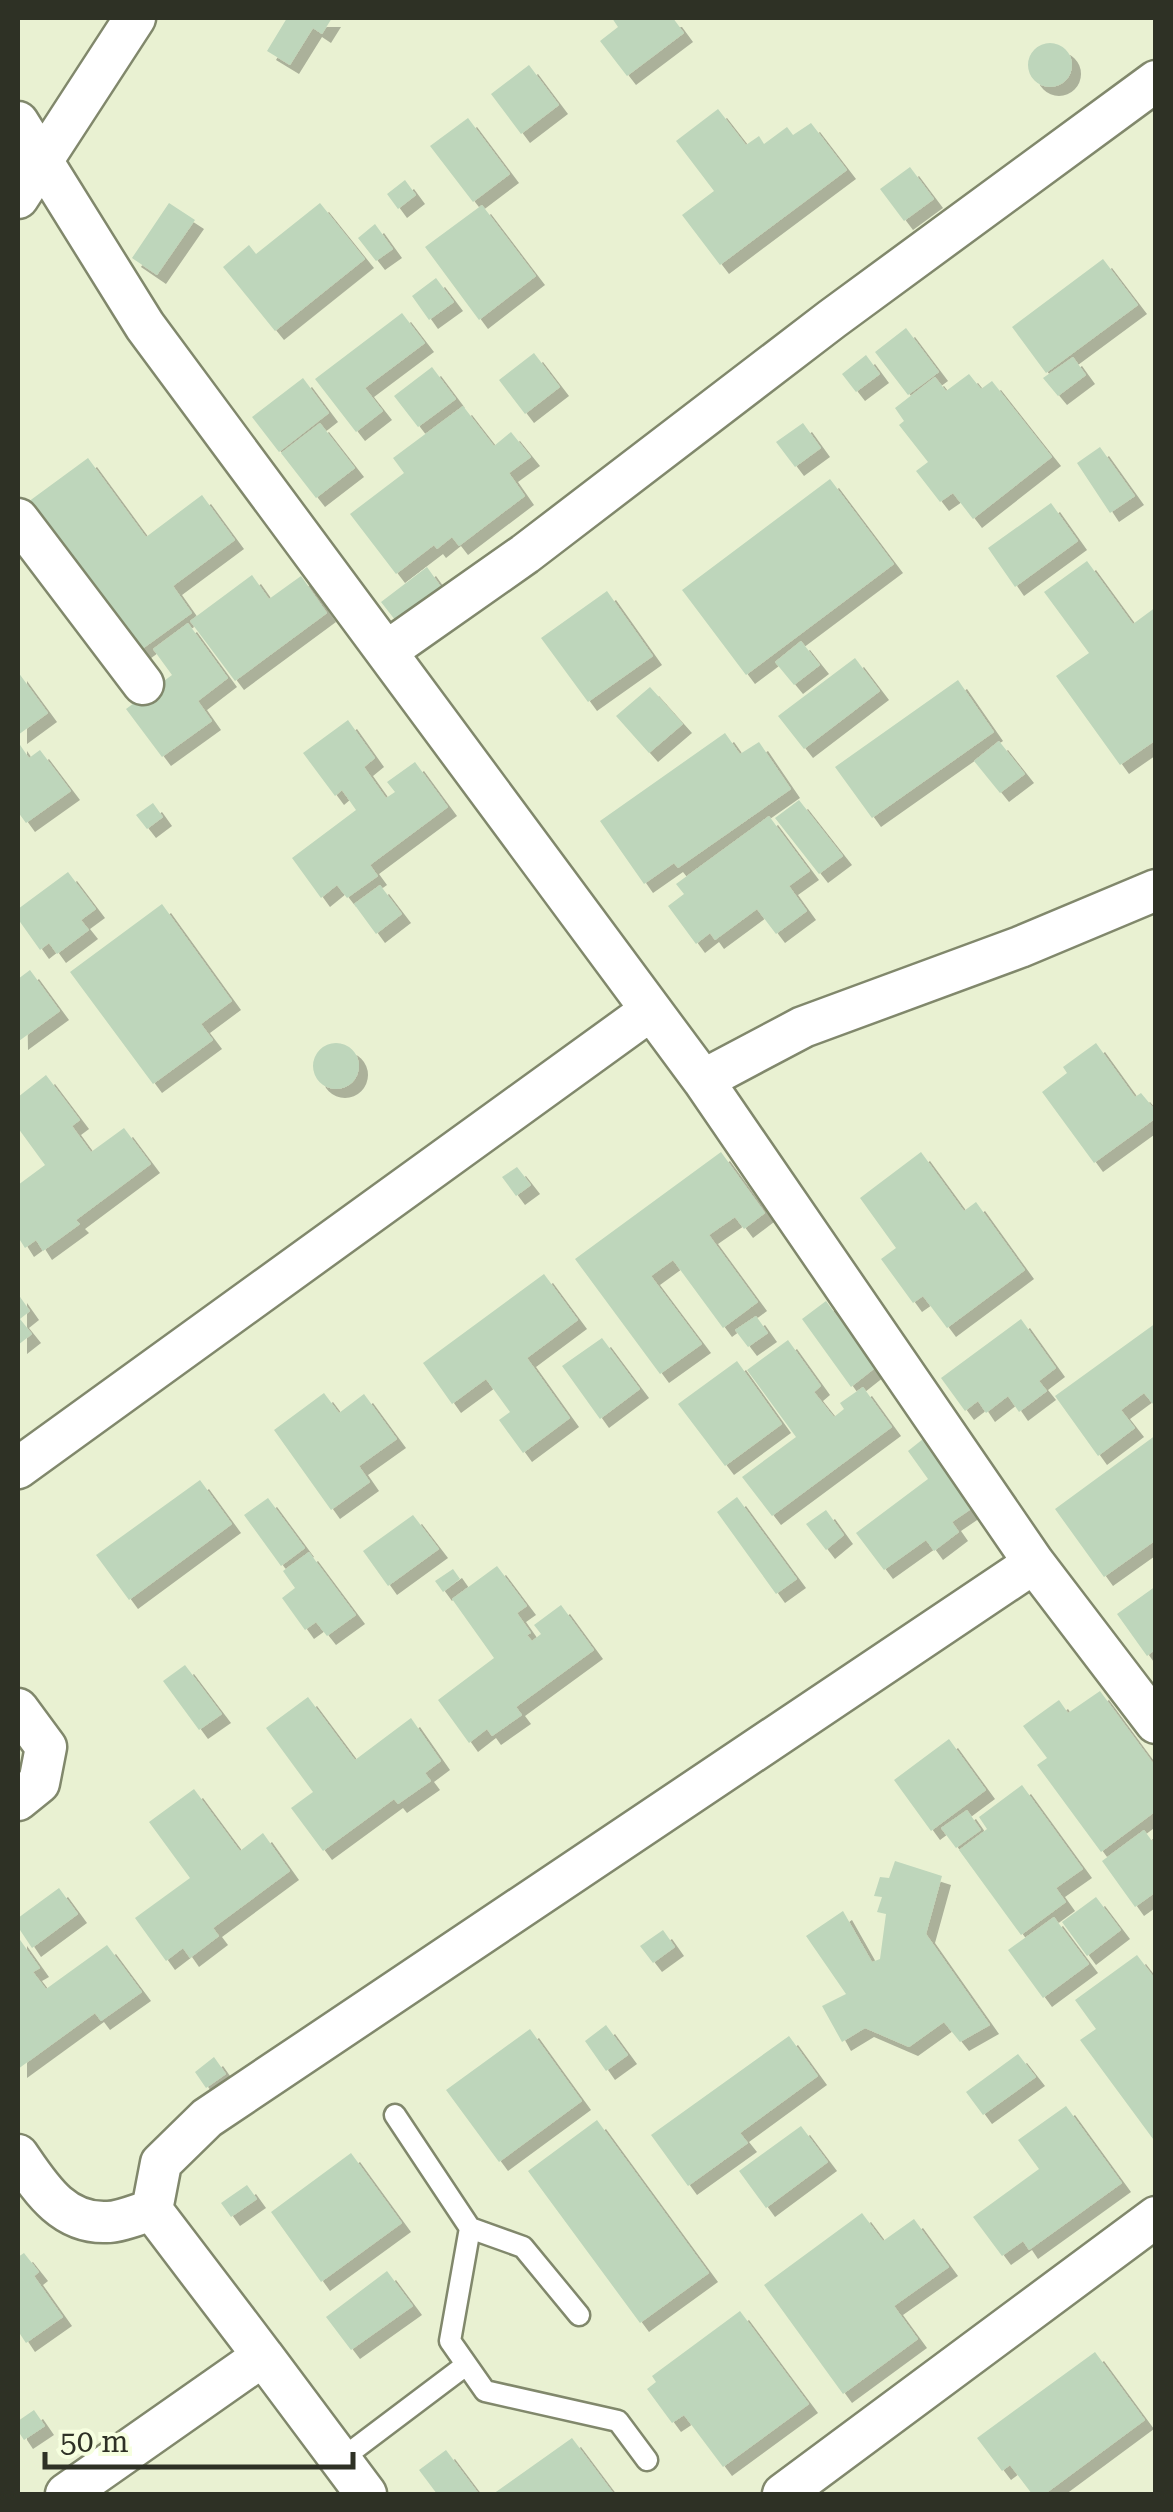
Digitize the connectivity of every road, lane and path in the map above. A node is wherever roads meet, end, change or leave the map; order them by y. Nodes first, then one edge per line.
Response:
1 (134, 18) edge
2 (1156, 81) edge
3 (18, 122) edge
4 (42, 160) junction
5 (18, 198) edge
6 (18, 519) edge
7 (387, 651) junction
8 (143, 684) dead end
9 (1156, 890) edge
10 (650, 1010) junction
11 (703, 1080) junction
12 (18, 1468) edge
13 (1034, 1564) junction
14 (1142, 1676) edge
15 (18, 1709) edge
16 (1156, 1723) edge
17 (18, 1800) edge
18 (395, 2115) dead end
19 (18, 2154) edge
20 (152, 2210) junction
21 (1156, 2217) edge
22 (470, 2228) junction
23 (580, 2315) dead end
24 (263, 2356) junction
25 (466, 2365) junction
26 (340, 2460) junction
27 (648, 2460) dead end
28 (66, 2494) edge
29 (366, 2494) edge
30 (783, 2494) edge

1 - 4 street
2 - 7 street
3 - 4 street
4 - 5 street
4 - 7 street
6 - 8 street
7 - 10 street
9 - 11 street
10 - 11 street
10 - 12 street
11 - 13 street
13 - 14 street
13 - 20 street
14 - 16 street
15 - 17 street
18 - 22 lane
19 - 20 street
20 - 24 street
21 - 30 street
22 - 23 lane
22 - 25 lane
24 - 26 street
24 - 28 street
25 - 26 lane
25 - 27 lane
26 - 29 street

